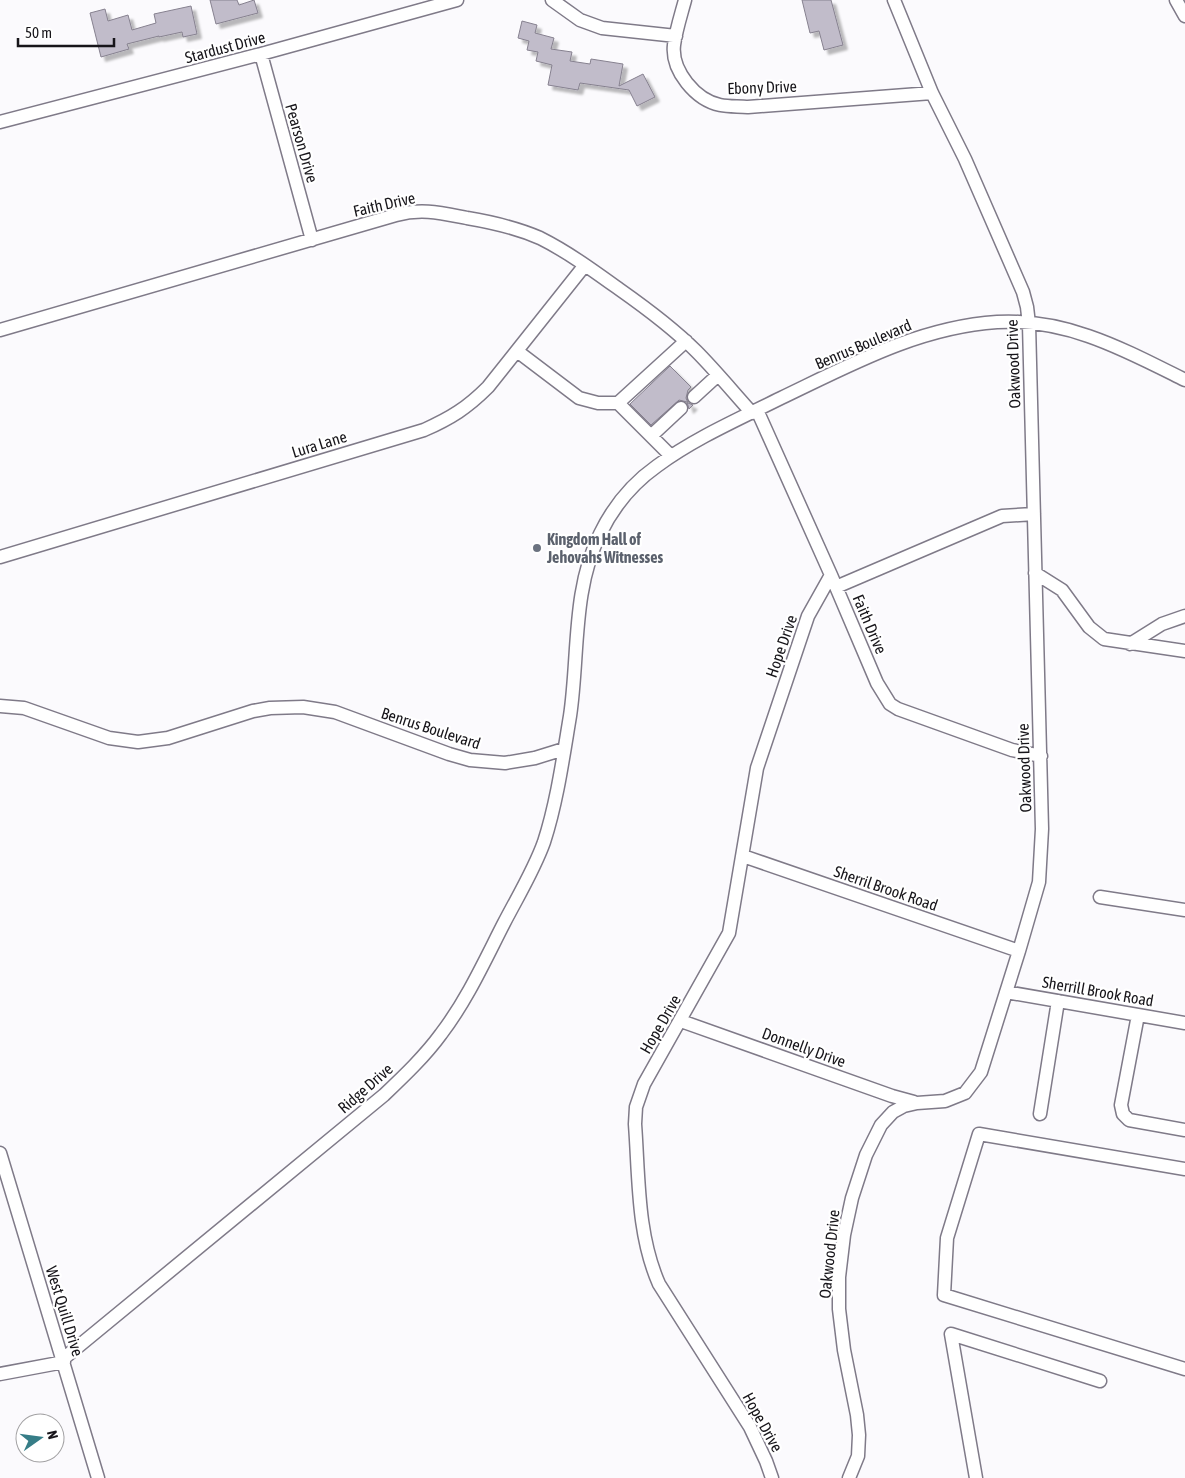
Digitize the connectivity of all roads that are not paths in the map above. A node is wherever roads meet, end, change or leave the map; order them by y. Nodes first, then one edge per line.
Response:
1 (457, 0) edge
2 (552, 0) edge
3 (685, 0) edge
4 (894, 0) edge
5 (1176, 0) edge
6 (1185, 16) edge
7 (676, 36) junction
8 (260, 54) junction
9 (932, 93) junction
10 (0, 122) edge
11 (312, 240) junction
12 (585, 265) junction
13 (1029, 324) junction
14 (0, 330) edge
15 (686, 341) junction
16 (517, 351) junction
17 (718, 375) junction
18 (1185, 380) edge
19 (694, 397) dead end
20 (618, 403) junction
21 (681, 408) dead end
22 (754, 411) junction
23 (651, 436) junction
24 (672, 456) junction
25 (1034, 514) junction
26 (0, 557) edge
27 (1035, 573) junction
28 (834, 581) junction
29 (1185, 616) edge
30 (1130, 644) junction
31 (1185, 651) edge
32 (0, 706) edge
33 (564, 750) junction
34 (1040, 756) junction
35 (743, 856) junction
36 (1100, 897) dead end
37 (1185, 910) edge
38 (1020, 951) junction
39 (1006, 992) junction
40 (1058, 1001) junction
41 (1138, 1015) junction
42 (681, 1021) junction
43 (1185, 1023) edge
44 (917, 1103) junction
45 (1040, 1114) dead end
46 (1185, 1130) edge
47 (0, 1153) edge
48 (1185, 1170) edge
49 (63, 1360) junction
50 (1185, 1369) edge
51 (0, 1374) edge
52 (1100, 1382) dead end
53 (98, 1478) edge
54 (772, 1478) edge
55 (850, 1478) edge
56 (976, 1478) edge

1 - 8 street, Stardust Drive
2 - 7 street
3 - 7 street, Ebony Drive
4 - 9 street, Oakwood Drive
5 - 6 street
7 - 9 street, Ebony Drive
8 - 10 street, Stardust Drive
8 - 11 street, Pearson Drive
9 - 13 street, Oakwood Drive
11 - 12 street, Faith Drive
11 - 14 street, Faith Drive
12 - 15 street, Faith Drive
12 - 16 street, Lura Lane
13 - 18 street, Benrus Boulevard
13 - 22 street, Benrus Boulevard
13 - 25 street, Oakwood Drive
15 - 17 street, Faith Drive
15 - 20 street
16 - 20 street
16 - 26 street, Lura Lane
17 - 19 street
17 - 22 street, Faith Drive
20 - 23 street
21 - 23 street
22 - 24 street, Benrus Boulevard
22 - 28 street, Faith Drive
23 - 24 street
24 - 33 street, Benrus Boulevard
25 - 27 street, Oakwood Drive
25 - 28 street
27 - 30 street
27 - 34 street, Oakwood Drive
28 - 34 street, Faith Drive
28 - 35 street, Hope Drive
29 - 30 street
30 - 31 street
32 - 33 street, Benrus Boulevard
33 - 49 street, Ridge Drive
34 - 38 street, Oakwood Drive
35 - 38 street, Sherril Brook Road
35 - 42 street, Hope Drive
36 - 37 street
38 - 39 street, Oakwood Drive
39 - 40 street, Sherrill Brook Road
39 - 44 street, Oakwood Drive
40 - 41 street, Sherrill Brook Road
40 - 45 street
41 - 43 street, Sherrill Brook Road
41 - 46 street
42 - 44 street, Donnelly Drive
42 - 54 street, Hope Drive
44 - 55 street, Oakwood Drive
47 - 49 street, West Quill Drive
48 - 50 street
49 - 51 street, Ridge Drive
49 - 53 street, West Quill Drive
52 - 56 street

